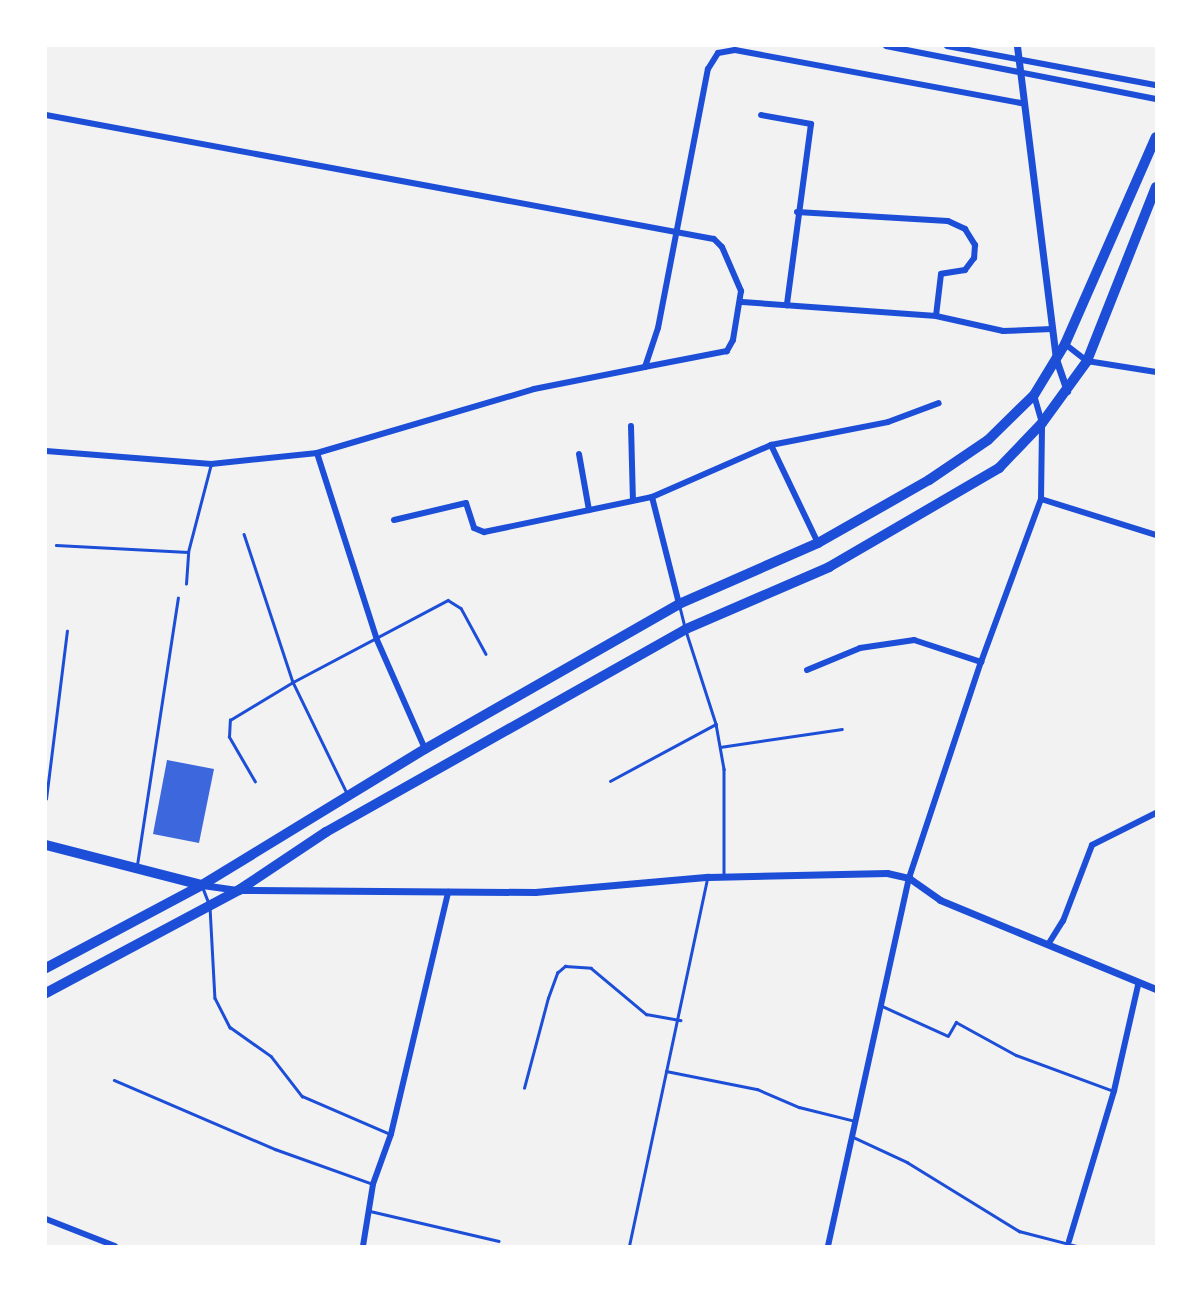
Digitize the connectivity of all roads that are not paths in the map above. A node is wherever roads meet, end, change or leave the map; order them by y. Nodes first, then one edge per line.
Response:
1 (886, 46) edge
2 (947, 46) edge
3 (1017, 46) edge
4 (1019, 59) junction
5 (1019, 71) junction
6 (1157, 85) edge
7 (1157, 99) edge
8 (1022, 103) junction
9 (46, 114) edge
10 (761, 115) dead end
11 (1157, 137) edge
12 (1157, 187) edge
13 (1154, 198) edge
14 (797, 212) junction
15 (676, 231) junction
16 (742, 302) junction
17 (787, 305) junction
18 (936, 316) junction
19 (1052, 329) junction
20 (1065, 344) junction
21 (1056, 359) junction
22 (1087, 361) junction
23 (645, 367) junction
24 (1157, 372) edge
25 (1067, 392) junction
26 (1034, 395) junction
27 (939, 403) dead end
28 (1042, 423) junction
29 (631, 426) dead end
30 (771, 445) junction
31 (46, 452) edge
32 (317, 453) junction
33 (579, 454) dead end
34 (211, 464) junction
35 (653, 497) junction
36 (1041, 499) junction
37 (633, 500) junction
38 (589, 510) junction
39 (394, 520) dead end
40 (244, 534) dead end
41 (1157, 535) edge
42 (818, 544) junction
43 (56, 545) dead end
44 (188, 552) junction
45 (186, 584) dead end
46 (178, 598) dead end
47 (679, 604) junction
48 (686, 629) junction
49 (67, 631) dead end
50 (377, 640) junction
51 (486, 654) dead end
52 (981, 662) junction
53 (807, 670) dead end
54 (293, 682) junction
55 (716, 724) junction
56 (842, 729) dead end
57 (720, 747) junction
58 (425, 749) junction
59 (610, 781) dead end
60 (255, 782) dead end
61 (349, 796) junction
62 (46, 799) edge
63 (1157, 813) edge
64 (46, 845) edge
65 (136, 867) junction
66 (708, 877) junction
67 (724, 877) junction
68 (909, 878) junction
69 (202, 885) junction
70 (239, 890) junction
71 (448, 892) junction
72 (210, 905) junction
73 (1049, 943) junction
74 (46, 968) edge
75 (1138, 985) junction
76 (1157, 989) edge
77 (46, 993) edge
78 (882, 1006) junction
79 (680, 1020) junction
80 (666, 1071) junction
81 (114, 1080) dead end
82 (524, 1088) dead end
83 (1114, 1091) junction
84 (857, 1121) junction
85 (391, 1134) junction
86 (853, 1137) junction
87 (373, 1184) junction
88 (370, 1211) junction
89 (46, 1219) edge
90 (499, 1241) dead end
91 (1069, 1241) junction
92 (115, 1247) edge
93 (363, 1247) edge
94 (629, 1247) edge
95 (828, 1247) edge
96 (1077, 1247) edge

1 - 5 street
2 - 4 street
3 - 4 street
4 - 5 street
4 - 6 street
5 - 7 street
5 - 8 street
8 - 15 street
8 - 19 street
9 - 15 street
10 - 14 street
11 - 20 main road
12 - 13 main road
13 - 22 main road
14 - 17 street
14 - 18 street
15 - 16 street
15 - 23 street
16 - 17 street
16 - 23 street
17 - 18 street
18 - 19 street
19 - 21 street
20 - 21 main road
20 - 22 street
21 - 25 street
21 - 26 main road
22 - 24 street
22 - 25 main road
23 - 32 street
25 - 28 main road
26 - 28 street
26 - 42 main road
27 - 30 street
28 - 36 street
28 - 48 main road
29 - 37 street
30 - 35 street
30 - 42 street
31 - 34 street
32 - 34 street
32 - 50 street
33 - 38 street
34 - 44 lane
35 - 37 street
35 - 47 street
36 - 41 street
36 - 52 street
37 - 38 street
38 - 39 street
40 - 54 lane
42 - 47 main road
43 - 44 lane
44 - 45 lane
46 - 65 lane
47 - 48 lane
47 - 58 main road
48 - 55 lane
48 - 70 main road
49 - 62 lane
50 - 51 lane
50 - 54 lane
50 - 58 street
52 - 53 street
52 - 68 street
54 - 60 lane
54 - 61 lane
55 - 57 lane
55 - 59 lane
56 - 57 lane
57 - 67 lane
58 - 61 main road
61 - 69 main road
63 - 73 street
64 - 65 main road
65 - 69 main road
66 - 67 street
66 - 71 street
66 - 79 lane
67 - 68 street
68 - 73 street
68 - 78 street
69 - 70 street
69 - 72 lane
69 - 74 main road
70 - 71 street
70 - 72 main road
71 - 85 street
72 - 77 main road
72 - 85 lane
73 - 75 street
75 - 76 street
75 - 83 street
78 - 83 lane
78 - 84 street
79 - 80 lane
79 - 82 lane
80 - 84 lane
80 - 94 lane
81 - 87 lane
83 - 91 street
84 - 86 street
85 - 87 street
86 - 91 lane
86 - 95 street
87 - 88 street
88 - 90 lane
88 - 93 street
89 - 92 street
91 - 96 lane

